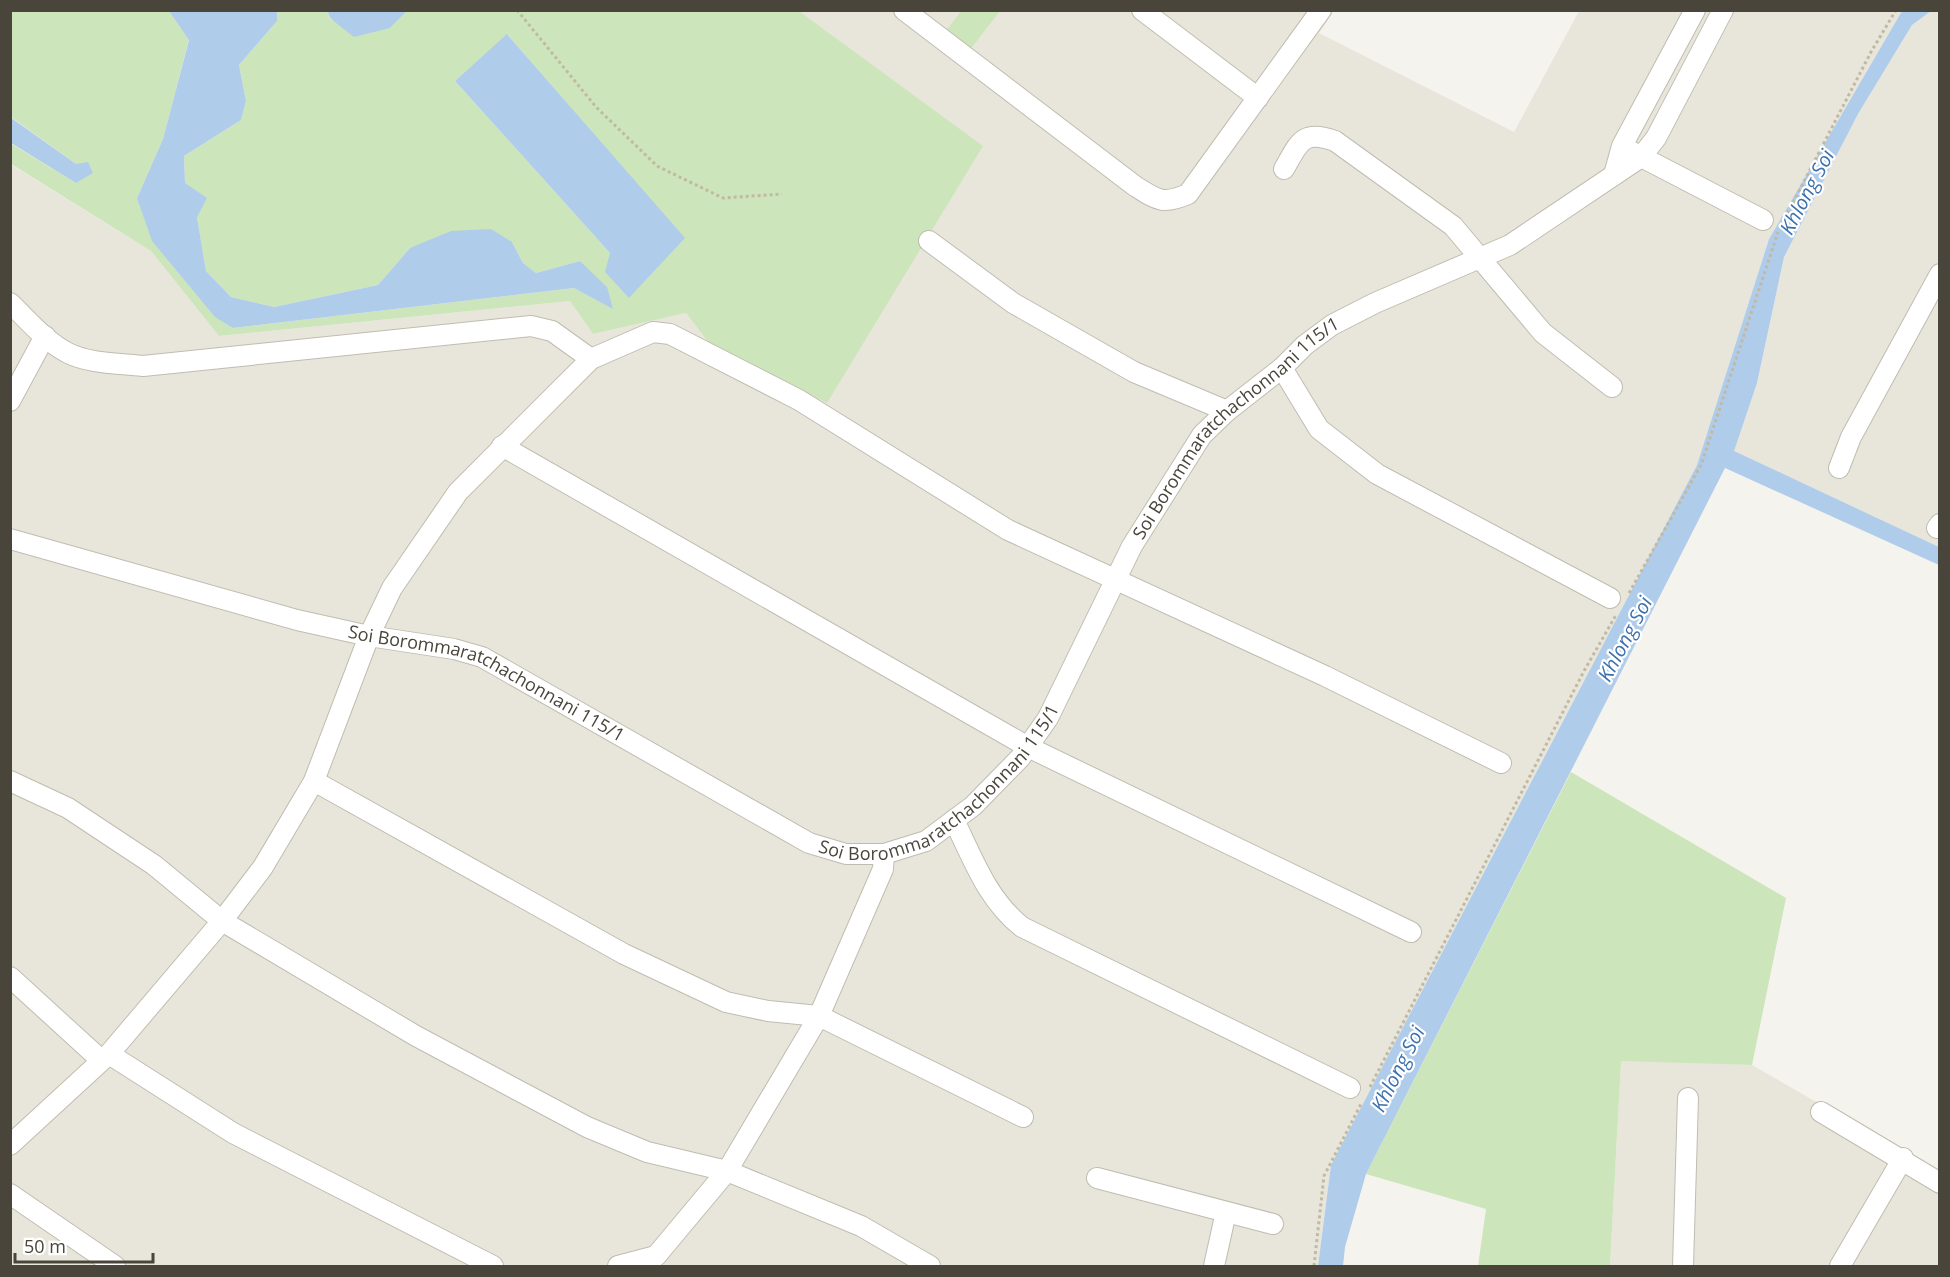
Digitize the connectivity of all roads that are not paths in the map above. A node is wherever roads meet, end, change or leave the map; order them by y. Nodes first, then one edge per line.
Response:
1 (904, 10) edge
2 (1142, 10) edge
3 (1320, 10) edge
4 (1695, 10) edge
5 (1723, 10) edge
6 (1674, 50) junction
7 (1696, 61) junction
8 (1258, 98) junction
9 (1622, 146) junction
10 (1641, 157) junction
11 (1284, 169) dead end
12 (1614, 175) junction
13 (1763, 220) dead end
14 (929, 241) dead end
15 (1480, 259) junction
16 (1940, 274) edge
17 (10, 303) edge
18 (45, 336) junction
19 (591, 359) junction
20 (1282, 368) junction
21 (1612, 387) dead end
22 (10, 401) edge
23 (1227, 411) junction
24 (502, 446) junction
25 (1839, 468) dead end
26 (10, 539) edge
27 (1114, 579) junction
28 (1618, 602) road end
29 (369, 636) junction
30 (1028, 747) junction
31 (1501, 763) dead end
32 (10, 781) edge
33 (314, 781) junction
34 (954, 820) junction
35 (884, 854) junction
36 (222, 921) junction
37 (1411, 932) dead end
38 (10, 977) edge
39 (819, 1016) junction
40 (105, 1057) junction
41 (1360, 1094) road end
42 (1688, 1098) dead end
43 (1821, 1112) dead end
44 (1023, 1117) dead end
45 (10, 1145) edge
46 (1903, 1158) junction
47 (727, 1171) junction
48 (1097, 1178) dead end
49 (1940, 1183) edge
50 (10, 1194) edge
51 (1226, 1212) junction
52 (1273, 1224) dead end
53 (660, 1261) edge
54 (115, 1266) edge
55 (493, 1266) edge
56 (618, 1266) edge
57 (930, 1266) edge
58 (1214, 1266) edge
59 (1683, 1266) edge
60 (1840, 1266) edge

1 - 8 street
2 - 8 street
3 - 8 street
4 - 6 street
5 - 7 street, Soi Borommaratchachonnani 115/1
6 - 7 street
6 - 9 street
7 - 10 street, Soi Borommaratchachonnani 115/1
9 - 10 street
9 - 12 street
10 - 12 street, Soi Borommaratchachonnani 115/1
10 - 13 street
11 - 15 street
12 - 15 street, Soi Borommaratchachonnani 115/1
14 - 23 street
15 - 20 street, Soi Borommaratchachonnani 115/1
15 - 21 street
16 - 25 street
17 - 18 street
18 - 19 street
18 - 22 street
19 - 24 street
19 - 27 street
20 - 23 street, Soi Borommaratchachonnani 115/1
20 - 28 street
23 - 27 street, Soi Borommaratchachonnani 115/1
24 - 29 street
24 - 30 street
26 - 29 street, Soi Borommaratchachonnani 115/1
27 - 30 street, Soi Borommaratchachonnani 115/1
27 - 31 street
29 - 33 street
29 - 35 street, Soi Borommaratchachonnani 115/1
30 - 34 street, Soi Borommaratchachonnani 115/1
30 - 37 street
32 - 36 street
33 - 36 street
33 - 39 street
34 - 35 street, Soi Borommaratchachonnani 115/1
34 - 41 street
35 - 39 street
36 - 40 street
36 - 47 street
38 - 40 street
39 - 44 street
39 - 47 street
40 - 45 street
40 - 55 street
42 - 59 street
43 - 46 street
46 - 49 street
46 - 60 street
47 - 53 street
47 - 57 street
48 - 51 street
50 - 54 street
51 - 52 street
51 - 58 street
53 - 56 street

